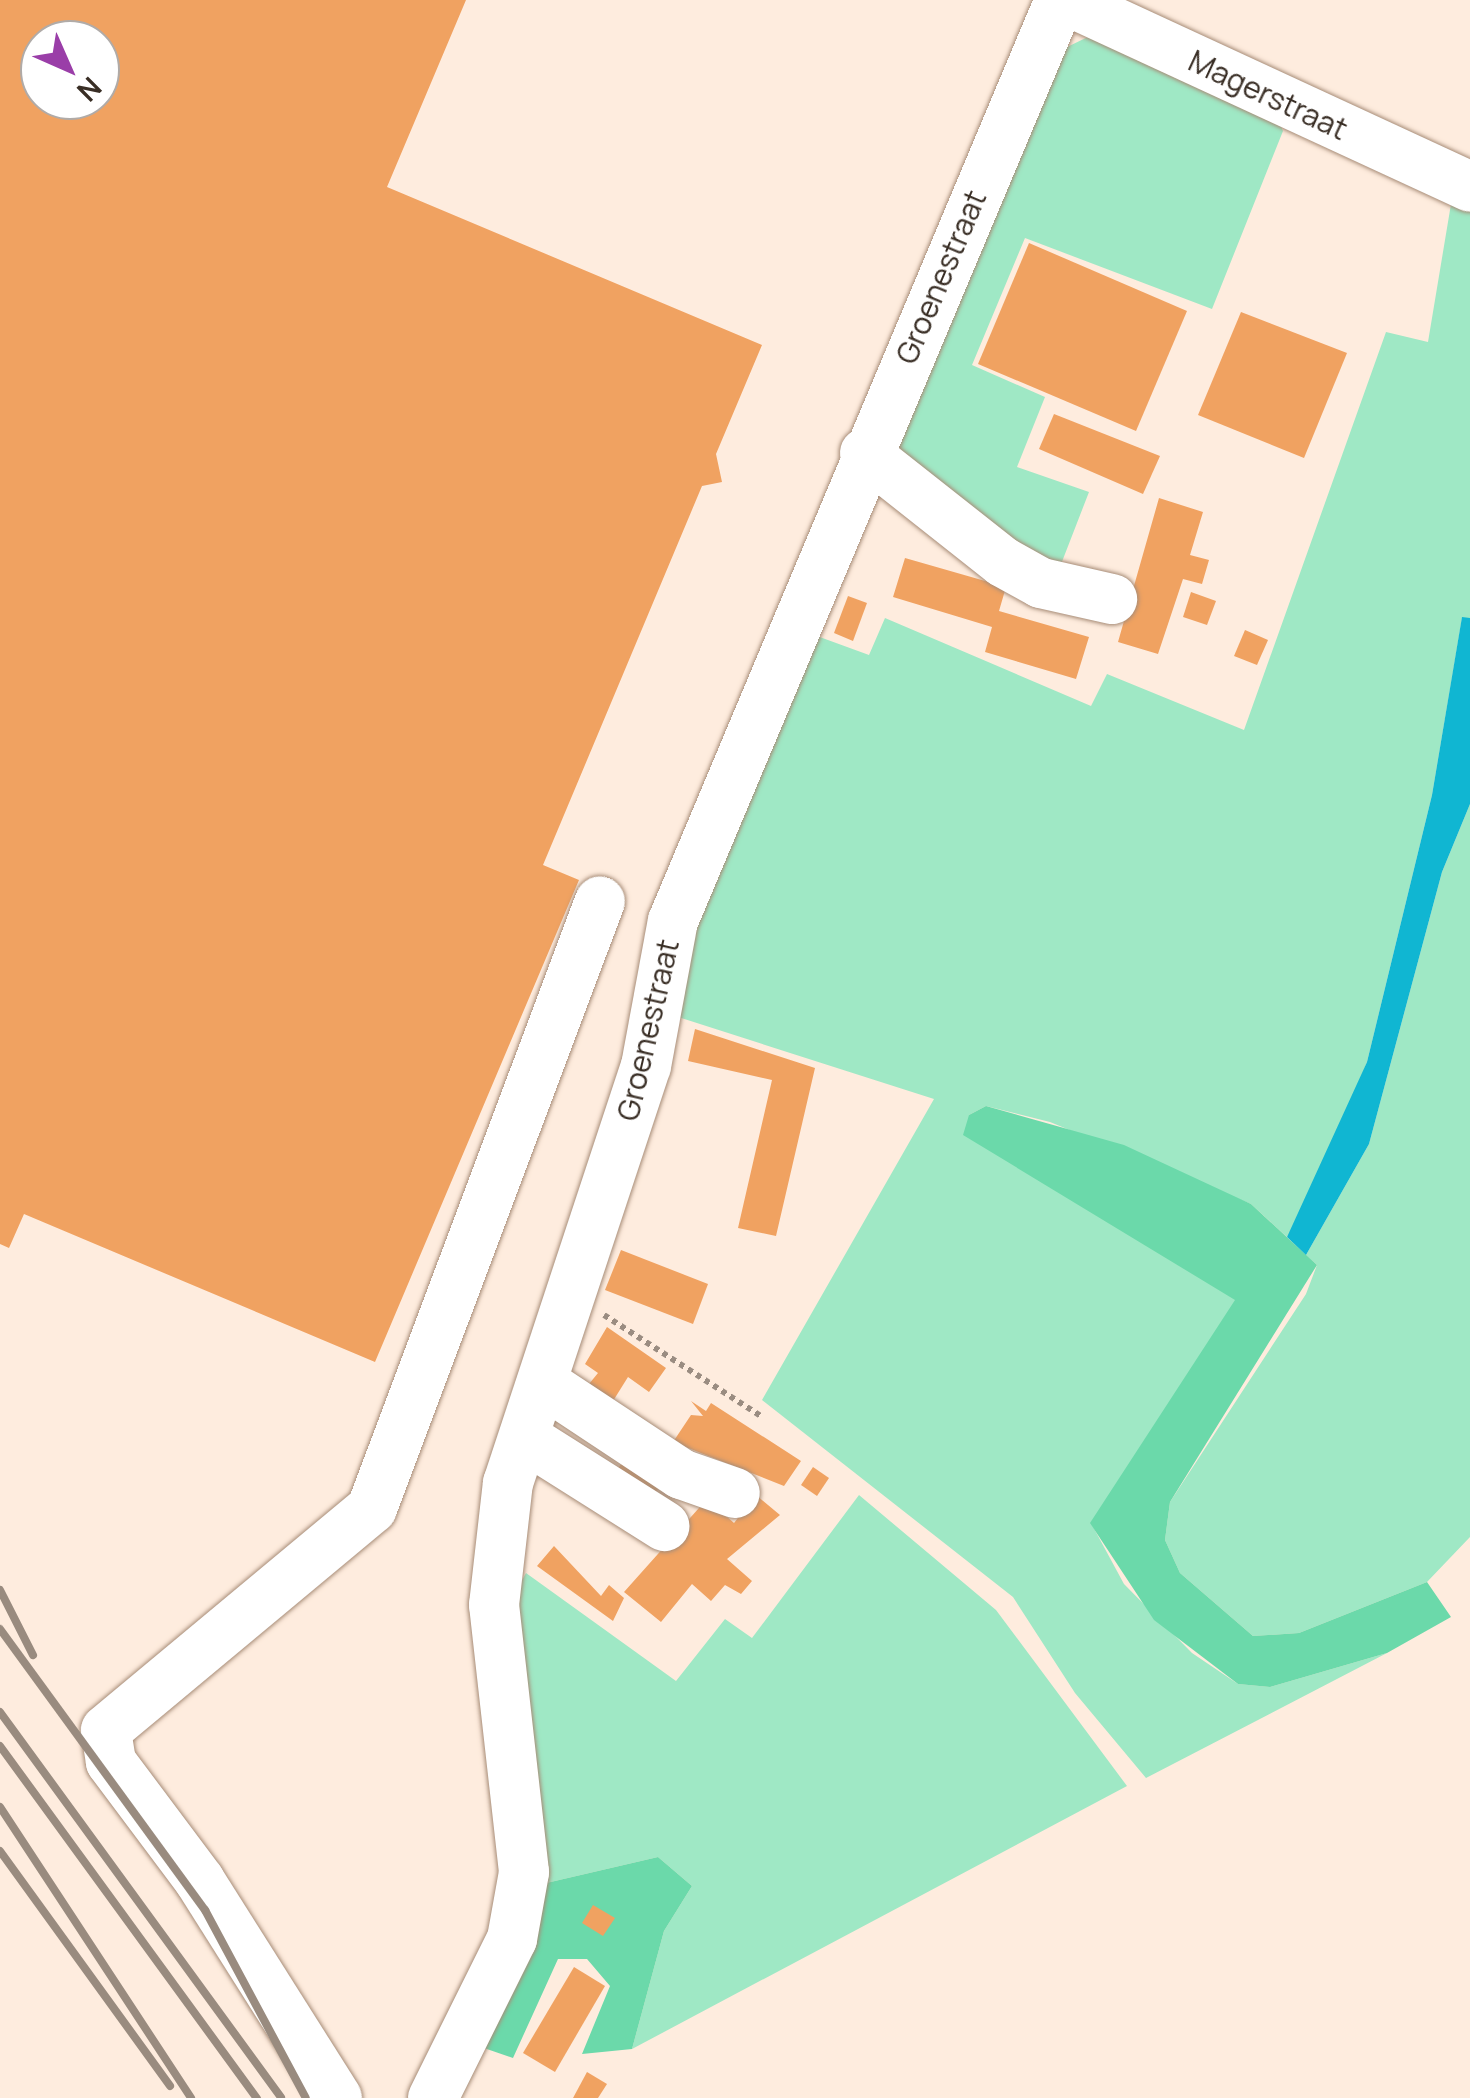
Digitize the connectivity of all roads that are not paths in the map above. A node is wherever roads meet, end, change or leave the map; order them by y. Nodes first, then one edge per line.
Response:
1 (1063, 0) edge
2 (1470, 188) edge
3 (866, 453) junction
4 (1112, 599) dead end
5 (600, 901) dead end
6 (545, 1384) junction
7 (525, 1438) junction
8 (735, 1494) dead end
9 (664, 1526) dead end
10 (337, 2098) edge
11 (433, 2098) edge

1 - 2 street, Magerstraat
1 - 3 street, Groenestraat
3 - 4 street
3 - 6 street, Groenestraat
5 - 10 street
6 - 7 street, Groenestraat
6 - 8 street
7 - 9 street
7 - 11 street, Groenestraat

